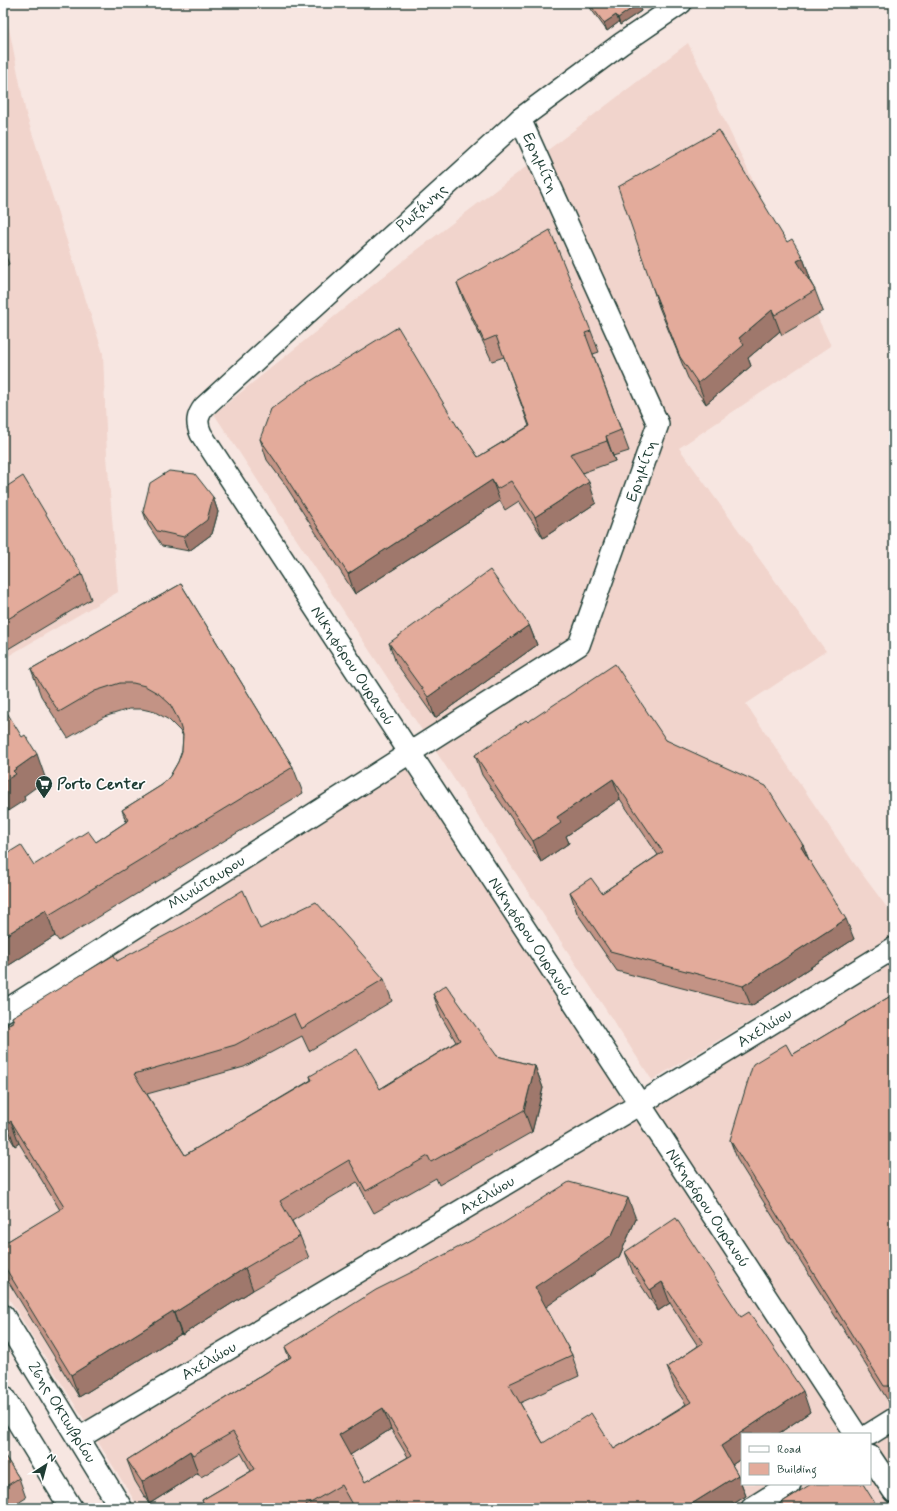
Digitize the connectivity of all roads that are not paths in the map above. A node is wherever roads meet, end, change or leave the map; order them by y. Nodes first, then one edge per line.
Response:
1 (681, 3) edge
2 (520, 119) junction
3 (205, 439) joint
4 (410, 753) junction
5 (894, 948) edge
6 (3, 1012) edge
7 (640, 1104) junction
8 (3, 1316) edge
9 (3, 1397) edge
10 (894, 1419) edge
11 (855, 1433) edge
12 (871, 1433) edge
13 (79, 1438) junction
14 (871, 1458) edge
15 (788, 1485) edge
16 (894, 1492) edge
17 (71, 1508) edge
18 (121, 1508) edge
19 (752, 1508) edge

1 - 2 street, Ρωξάνης
2 - 3 street, Ρωξάνης
2 - 4 street, Ερημίτη
3 - 4 street, Νικηφόρου Ουρανού
4 - 6 street, Μινώταυρου
4 - 7 street, Νικηφόρου Ουρανού
5 - 7 street, Αχελώου
7 - 11 street, Νικηφόρου Ουρανού
7 - 13 street, Αχελώου
8 - 13 main road, 26ης Οκτωβρίου
9 - 17 main road
10 - 12 street
13 - 18 main road, 26ης Οκτωβρίου
14 - 16 street
15 - 19 street

